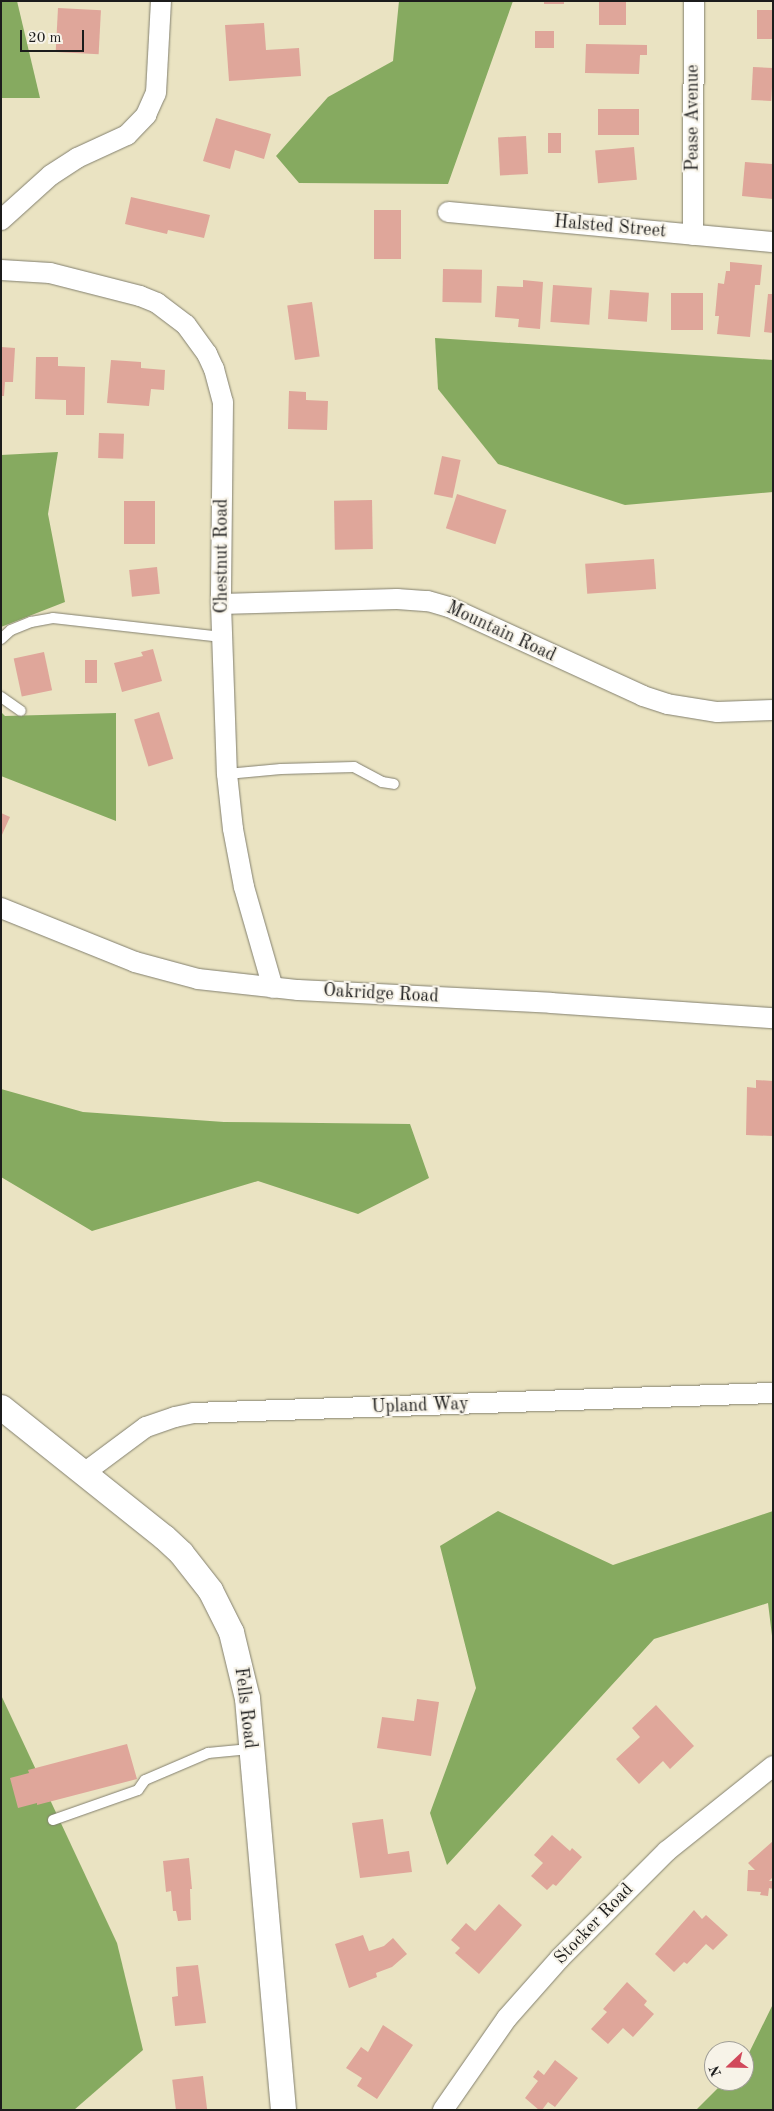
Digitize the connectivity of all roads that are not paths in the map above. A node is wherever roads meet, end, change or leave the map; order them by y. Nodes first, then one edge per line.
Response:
1 (161, 1) edge
2 (694, 1) edge
3 (448, 212) dead end
4 (1, 220) edge
5 (693, 235) junction
6 (773, 242) edge
7 (1, 270) edge
8 (221, 604) junction
9 (222, 637) junction
10 (1, 639) edge
11 (1, 697) edge
12 (773, 710) edge
13 (22, 712) dead end
14 (227, 774) junction
15 (394, 784) dead end
16 (1, 908) edge
17 (273, 988) junction
18 (773, 1018) edge
19 (773, 1393) edge
20 (1, 1407) edge
21 (84, 1473) junction
22 (250, 1749) junction
23 (773, 1766) edge
24 (52, 1820) dead end
25 (283, 2110) edge
26 (443, 2110) edge

1 - 4 street
2 - 5 street, Pease Avenue
3 - 5 street, Halsted Street
5 - 6 street, Halsted Street
7 - 8 street, Chestnut Road
8 - 9 street, Chestnut Road
8 - 12 street, Mountain Road
9 - 10 lane
9 - 14 street, Chestnut Road
11 - 13 lane
14 - 15 lane
14 - 17 street, Chestnut Road
16 - 17 street, Oakridge Road
17 - 18 street, Oakridge Road
19 - 21 street, Upland Way
20 - 21 street, Fells Road
21 - 22 street, Fells Road
22 - 24 lane
22 - 25 street, Fells Road
23 - 26 street, Stocker Road

